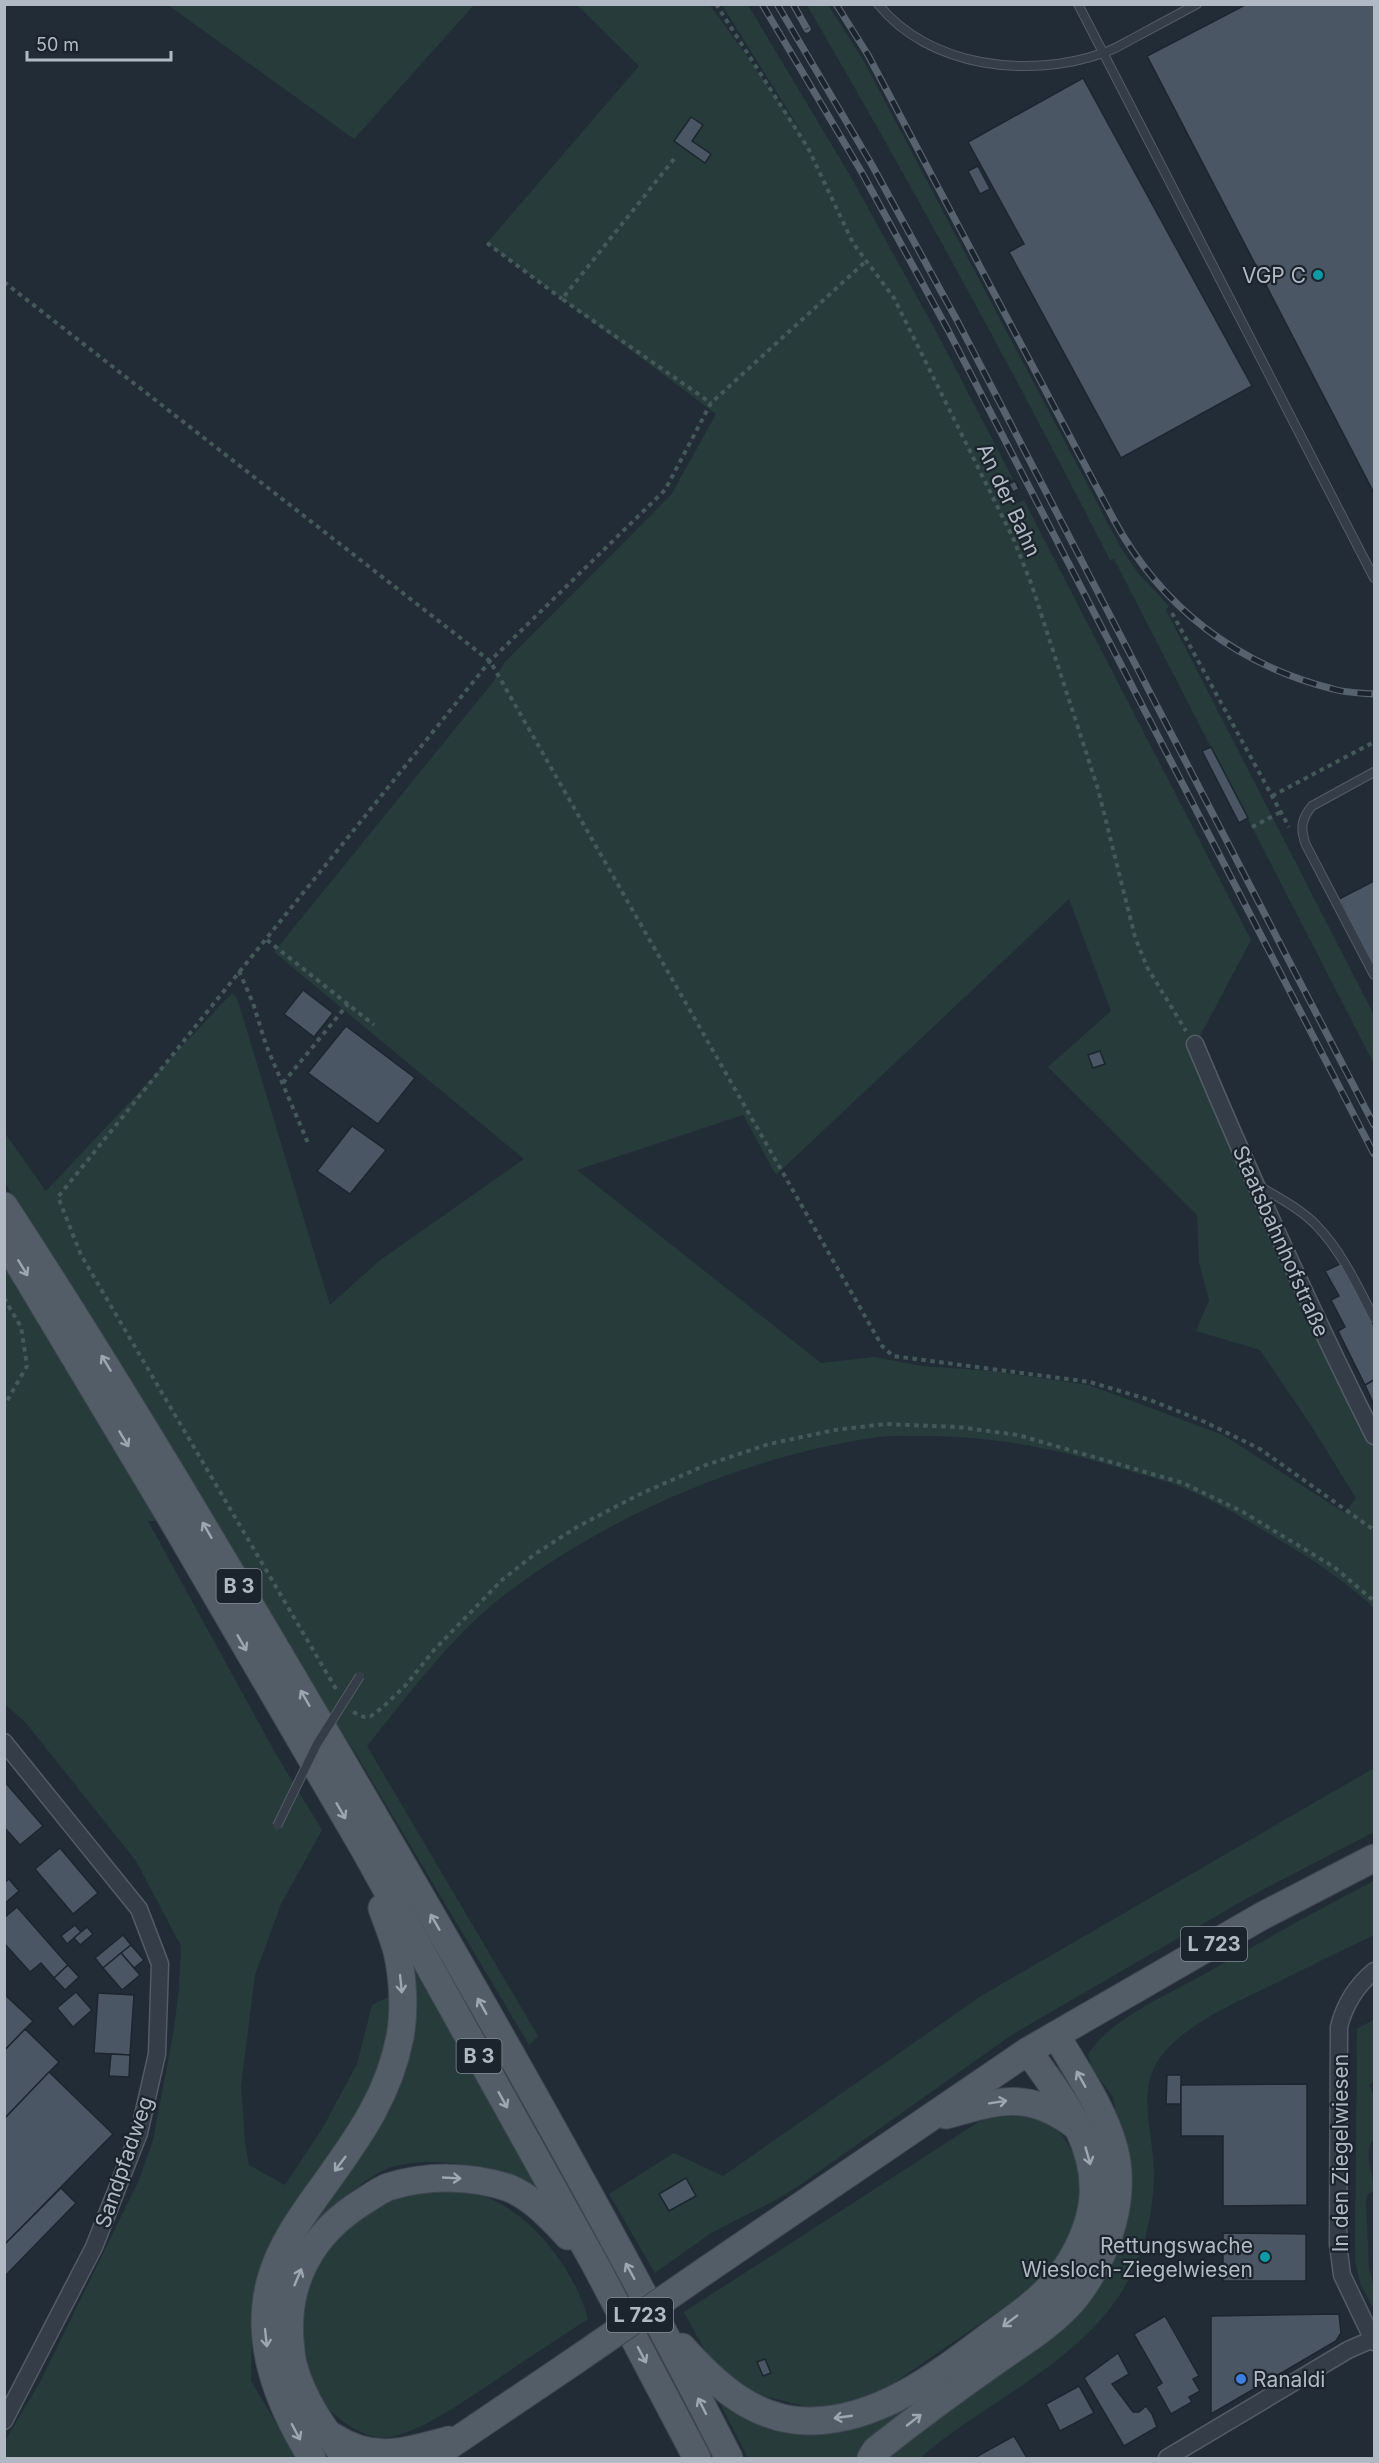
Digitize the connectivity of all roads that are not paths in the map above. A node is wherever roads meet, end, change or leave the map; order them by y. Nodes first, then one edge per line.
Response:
1 (878, 4) edge
2 (1078, 4) edge
3 (1197, 4) edge
4 (1104, 53) junction
5 (1374, 578) edge
6 (1374, 772) edge
7 (1374, 975) edge
8 (1195, 1044) road end
9 (1254, 1183) junction
10 (4, 1206) edge
11 (4, 1239) edge
12 (1374, 1318) edge
13 (1374, 1436) edge
14 (360, 1676) dead end
15 (4, 1742) edge
16 (277, 1826) dead end
17 (363, 1847) junction
18 (1374, 1858) edge
19 (1374, 1971) edge
20 (1056, 2035) junction
21 (1028, 2051) junction
22 (922, 2122) junction
23 (1077, 2127) junction
24 (596, 2266) junction
25 (659, 2322) junction
26 (1374, 2341) edge
27 (11, 2393) edge
28 (4, 2421) edge
29 (325, 2431) junction
30 (462, 2436) junction
31 (312, 2458) edge
32 (346, 2458) edge
33 (430, 2458) edge
34 (697, 2458) edge
35 (729, 2458) edge
36 (870, 2458) edge
37 (1167, 2458) edge

1 - 4 lane
2 - 4 lane
3 - 4 lane
4 - 5 lane
6 - 7 lane
8 - 9 street, Staatsbahnhofstraße
9 - 12 lane
9 - 13 street, Staatsbahnhofstraße
25 -> 10 main road, B 3
11 -> 17 main road, B 3
14 - 16 lane, bridge
15 - 27 street, Sandpfadweg
17 -> 24 main road, B 3
17 -> 31 main road
18 - 20 main road, L 723
19 - 26 street, In den Ziegelwiesen
20 - 21 main road, L 723
36 -> 20 main road
21 - 22 main road, L 723
21 - 23 main road
22 -> 23 main road
22 - 30 main road, L 723, bridge
23 -> 25 main road
29 -> 24 main road
24 -> 34 main road, B 3
35 -> 25 main road, B 3
26 - 37 street, In den Ziegelwiesen
27 - 28 street, Sandpfadweg
29 - 30 main road
29 - 32 main road
30 - 33 main road, L 723

